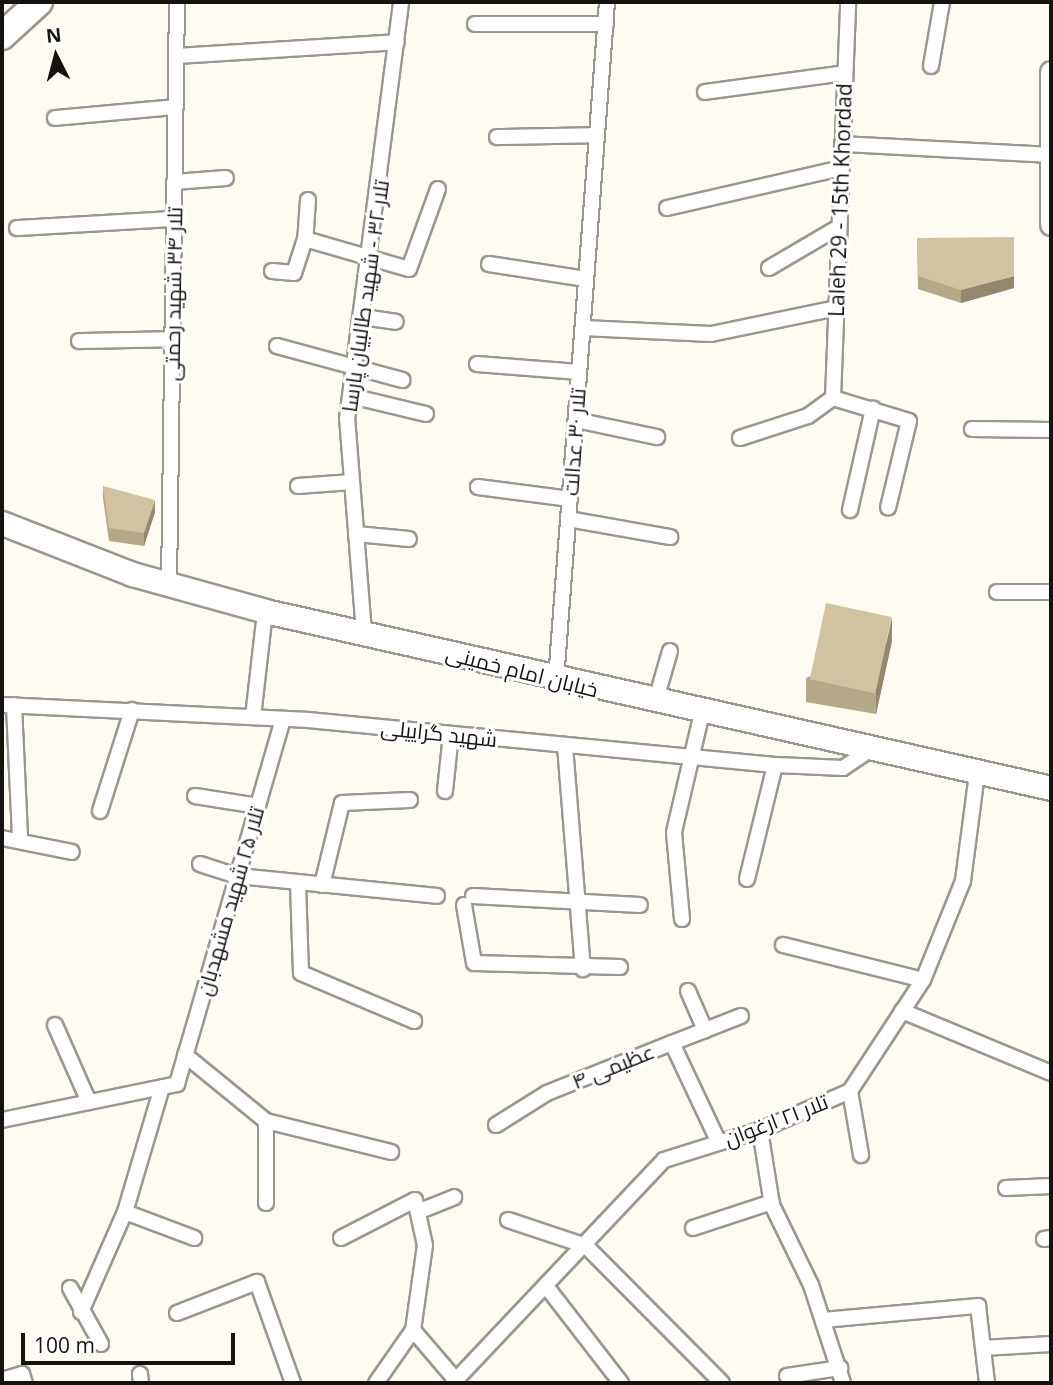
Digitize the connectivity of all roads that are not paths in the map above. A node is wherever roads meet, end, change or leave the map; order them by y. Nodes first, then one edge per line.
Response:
1 (16, 2) edge
2 (39, 2) edge
3 (177, 2) edge
4 (401, 2) edge
5 (607, 2) edge
6 (848, 2) edge
7 (942, 2) edge
8 (2, 15) edge
9 (475, 24) dead end
10 (606, 24) junction
11 (2, 36) edge
12 (397, 42) junction
13 (176, 56) junction
14 (931, 66) dead end
15 (1051, 72) edge
16 (845, 73) junction
17 (705, 92) dead end
18 (175, 107) junction
19 (55, 118) dead end
20 (597, 135) junction
21 (497, 137) dead end
22 (842, 144) junction
23 (1051, 155) edge
24 (841, 168) junction
25 (226, 178) dead end
26 (174, 182) junction
27 (438, 189) dead end
28 (308, 200) dead end
29 (667, 208) dead end
30 (174, 219) junction
31 (1051, 224) edge
32 (17, 228) dead end
33 (839, 228) junction
34 (305, 239) junction
35 (371, 259) junction
36 (489, 264) dead end
37 (769, 268) dead end
38 (272, 271) dead end
39 (586, 279) junction
40 (836, 308) junction
41 (362, 317) junction
42 (396, 322) dead end
43 (583, 328) junction
44 (172, 339) junction
45 (79, 341) dead end
46 (277, 346) dead end
47 (477, 364) dead end
48 (355, 368) junction
49 (579, 372) junction
50 (402, 380) dead end
51 (351, 396) junction
52 (833, 398) junction
53 (873, 409) junction
54 (425, 414) dead end
55 (576, 420) junction
56 (972, 429) dead end
57 (1051, 430) edge
58 (657, 437) dead end
59 (740, 438) dead end
60 (352, 482) junction
61 (298, 486) dead end
62 (478, 487) dead end
63 (570, 499) junction
64 (888, 508) dead end
65 (850, 510) dead end
66 (568, 519) junction
67 (2, 523) edge
68 (356, 534) junction
69 (670, 537) dead end
70 (408, 539) dead end
71 (169, 586) junction
72 (997, 592) dead end
73 (1051, 592) edge
74 (265, 611) junction
75 (364, 633) junction
76 (670, 651) dead end
77 (556, 680) junction
78 (655, 703) junction
79 (8, 705) edge
80 (132, 710) junction
81 (702, 713) junction
82 (253, 717) junction
83 (283, 719) junction
84 (451, 734) junction
85 (565, 746) junction
86 (870, 750) junction
87 (693, 757) junction
88 (775, 765) junction
89 (977, 774) junction
90 (1051, 788) edge
91 (445, 791) dead end
92 (195, 796) dead end
93 (410, 800) dead end
94 (258, 806) junction
95 (100, 811) dead end
96 (2, 838) edge
97 (20, 839) junction
98 (72, 852) dead end
99 (200, 864) dead end
100 (237, 876) junction
101 (747, 879) dead end
102 (298, 883) junction
103 (322, 885) junction
104 (437, 896) dead end
105 (580, 900) junction
106 (640, 905) dead end
107 (682, 919) dead end
108 (783, 945) dead end
109 (620, 967) dead end
110 (583, 969) junction
111 (923, 980) junction
112 (688, 991) dead end
113 (902, 1011) junction
114 (741, 1016) dead end
115 (414, 1021) dead end
116 (55, 1025) dead end
117 (705, 1030) junction
118 (672, 1043) junction
119 (185, 1055) junction
120 (1051, 1073) edge
121 (169, 1085) junction
122 (850, 1091) junction
123 (89, 1102) junction
124 (2, 1120) edge
125 (266, 1121) junction
126 (496, 1125) dead end
127 (760, 1130) junction
128 (719, 1143) junction
129 (391, 1152) dead end
130 (861, 1155) dead end
131 (1051, 1186) edge
132 (1006, 1188) dead end
133 (454, 1197) dead end
134 (416, 1200) junction
135 (772, 1202) junction
136 (266, 1203) dead end
137 (125, 1212) junction
138 (508, 1220) dead end
139 (693, 1228) dead end
140 (194, 1238) dead end
141 (341, 1238) dead end
142 (586, 1245) junction
143 (546, 1286) junction
144 (70, 1288) dead end
145 (81, 1312) junction
146 (177, 1313) dead end
147 (823, 1320) junction
148 (414, 1330) junction
149 (101, 1344) dead end
150 (1051, 1344) edge
151 (983, 1348) junction
152 (788, 1376) dead end
153 (841, 1376) edge
154 (2, 1380) edge
155 (454, 1380) edge
156 (25, 1383) edge
157 (292, 1383) edge
158 (376, 1383) edge
159 (621, 1383) edge
160 (722, 1383) edge
161 (986, 1383) edge

1 - 8 highway
2 - 11 highway
3 - 13 street, تلار ۳۴ شهید رحمتی
4 - 12 street, تلار ۳۲ - شهید طالبیان پارسا
5 - 10 street, تلار ۳۰ عدالت
6 - 16 street, Laleh 29 - 15th Khordad
7 - 14 street
9 - 10 street
10 - 20 street, تلار ۳۰ عدالت
12 - 13 street
12 - 35 street, تلار ۳۲ - شهید طالبیان پارسا
13 - 18 street, تلار ۳۴ شهید رحمتی
15 - 23 main road
16 - 17 street
16 - 22 street, Laleh 29 - 15th Khordad
18 - 19 street
18 - 26 street, تلار ۳۴ شهید رحمتی
20 - 21 street
20 - 39 street, تلار ۳۰ عدالت
22 - 23 street
22 - 24 street, Laleh 29 - 15th Khordad
23 - 31 main road
24 - 29 street
24 - 33 street, Laleh 29 - 15th Khordad
25 - 26 street
26 - 30 street, تلار ۳۴ شهید رحمتی
27 - 35 street
28 - 34 street
30 - 32 street
30 - 44 street, تلار ۳۴ شهید رحمتی
33 - 37 street
33 - 40 street, Laleh 29 - 15th Khordad
34 - 35 street
34 - 38 street
35 - 41 street, تلار ۳۲ - شهید طالبیان پارسا
36 - 39 street
39 - 43 street, تلار ۳۰ عدالت
40 - 43 street
40 - 52 street, Laleh 29 - 15th Khordad
41 - 42 street
41 - 48 street, تلار ۳۲ - شهید طالبیان پارسا
43 - 49 street, تلار ۳۰ عدالت
44 - 45 street
44 - 71 street, تلار ۳۴ شهید رحمتی
46 - 48 street
47 - 49 street
48 - 50 street
48 - 51 street, تلار ۳۲ - شهید طالبیان پارسا
49 - 55 street, تلار ۳۰ عدالت
51 - 54 street
51 - 60 street, تلار ۳۲ - شهید طالبیان پارسا
52 - 53 street
52 - 59 street
53 - 64 street
53 - 65 street
55 - 58 street
55 - 63 street, تلار ۳۰ عدالت
56 - 57 street
60 - 61 street
60 - 68 street, تلار ۳۲ - شهید طالبیان پارسا
62 - 63 street
63 - 66 street, تلار ۳۰ عدالت
66 - 69 street
66 - 77 street, تلار ۳۰ عدالت
67 - 71 main road, خیابان امام خمینی
68 - 70 street
68 - 75 street, تلار ۳۲ - شهید طالبیان پارسا
71 - 74 main road, خیابان امام خمینی
72 - 73 street
74 - 75 main road, خیابان امام خمینی
74 - 82 street
75 - 77 main road, خیابان امام خمینی
76 - 78 street
77 - 78 main road, خیابان امام خمینی
78 - 81 main road, خیابان امام خمینی
79 - 80 street, شهید گراییلی
79 - 97 street
80 - 82 street, شهید گراییلی
80 - 95 street
81 - 86 main road, خیابان امام خمینی
81 - 87 street
82 - 83 street, شهید گراییلی
83 - 84 street, شهید گراییلی
83 - 94 street, تلار ۲۵ شهید مشهدبان
84 - 85 street, شهید گراییلی
84 - 91 street
85 - 87 street, شهید گراییلی
85 - 105 street
86 - 88 street, شهید گراییلی
86 - 89 main road, خیابان امام خمینی
87 - 88 street, شهید گراییلی
87 - 107 street
88 - 101 street
89 - 90 main road, خیابان امام خمینی
89 - 111 street, تلار ۲۱ ارغوان
92 - 94 street
93 - 103 street
94 - 100 street, تلار ۲۵ شهید مشهدبان
96 - 97 street
97 - 98 street
99 - 100 street
100 - 102 street
100 - 119 street, تلار ۲۵ شهید مشهدبان
102 - 103 street
102 - 115 street
103 - 104 street
105 - 106 street
105 - 110 street
105 - 110 street
108 - 111 street
109 - 110 street
111 - 113 street, تلار ۲۱ ارغوان
112 - 117 street
113 - 120 street
113 - 122 street, تلار ۲۱ ارغوان
114 - 117 street
116 - 123 street
117 - 118 street
118 - 126 street, عظیمی ۴
118 - 128 street, عظیمی ۴
119 - 121 street, تلار ۲۵ شهید مشهدبان
119 - 125 street
121 - 123 street
121 - 137 street, تلار ۲۵ شهید مشهدبان
122 - 127 street, تلار ۲۱ ارغوان
122 - 130 street
123 - 124 street
125 - 129 street
125 - 136 street
127 - 128 street, تلار ۲۱ ارغوان
127 - 135 street
128 - 142 street, تلار ۲۱ ارغوان
131 - 132 street
133 - 134 street
134 - 141 street
134 - 148 street
135 - 139 street
135 - 147 street
137 - 140 street
137 - 145 street, تلار ۲۵ شهید مشهدبان
138 - 142 street
142 - 143 street, تلار ۲۱ ارغوان
142 - 160 street
143 - 155 street, تلار ۲۱ ارغوان
143 - 159 street
144 - 145 street
145 - 149 street
146 - 157 street
147 - 151 street
147 - 153 street
148 - 155 street
148 - 158 street
150 - 151 street
151 - 161 street
152 - 153 street
154 - 156 street

